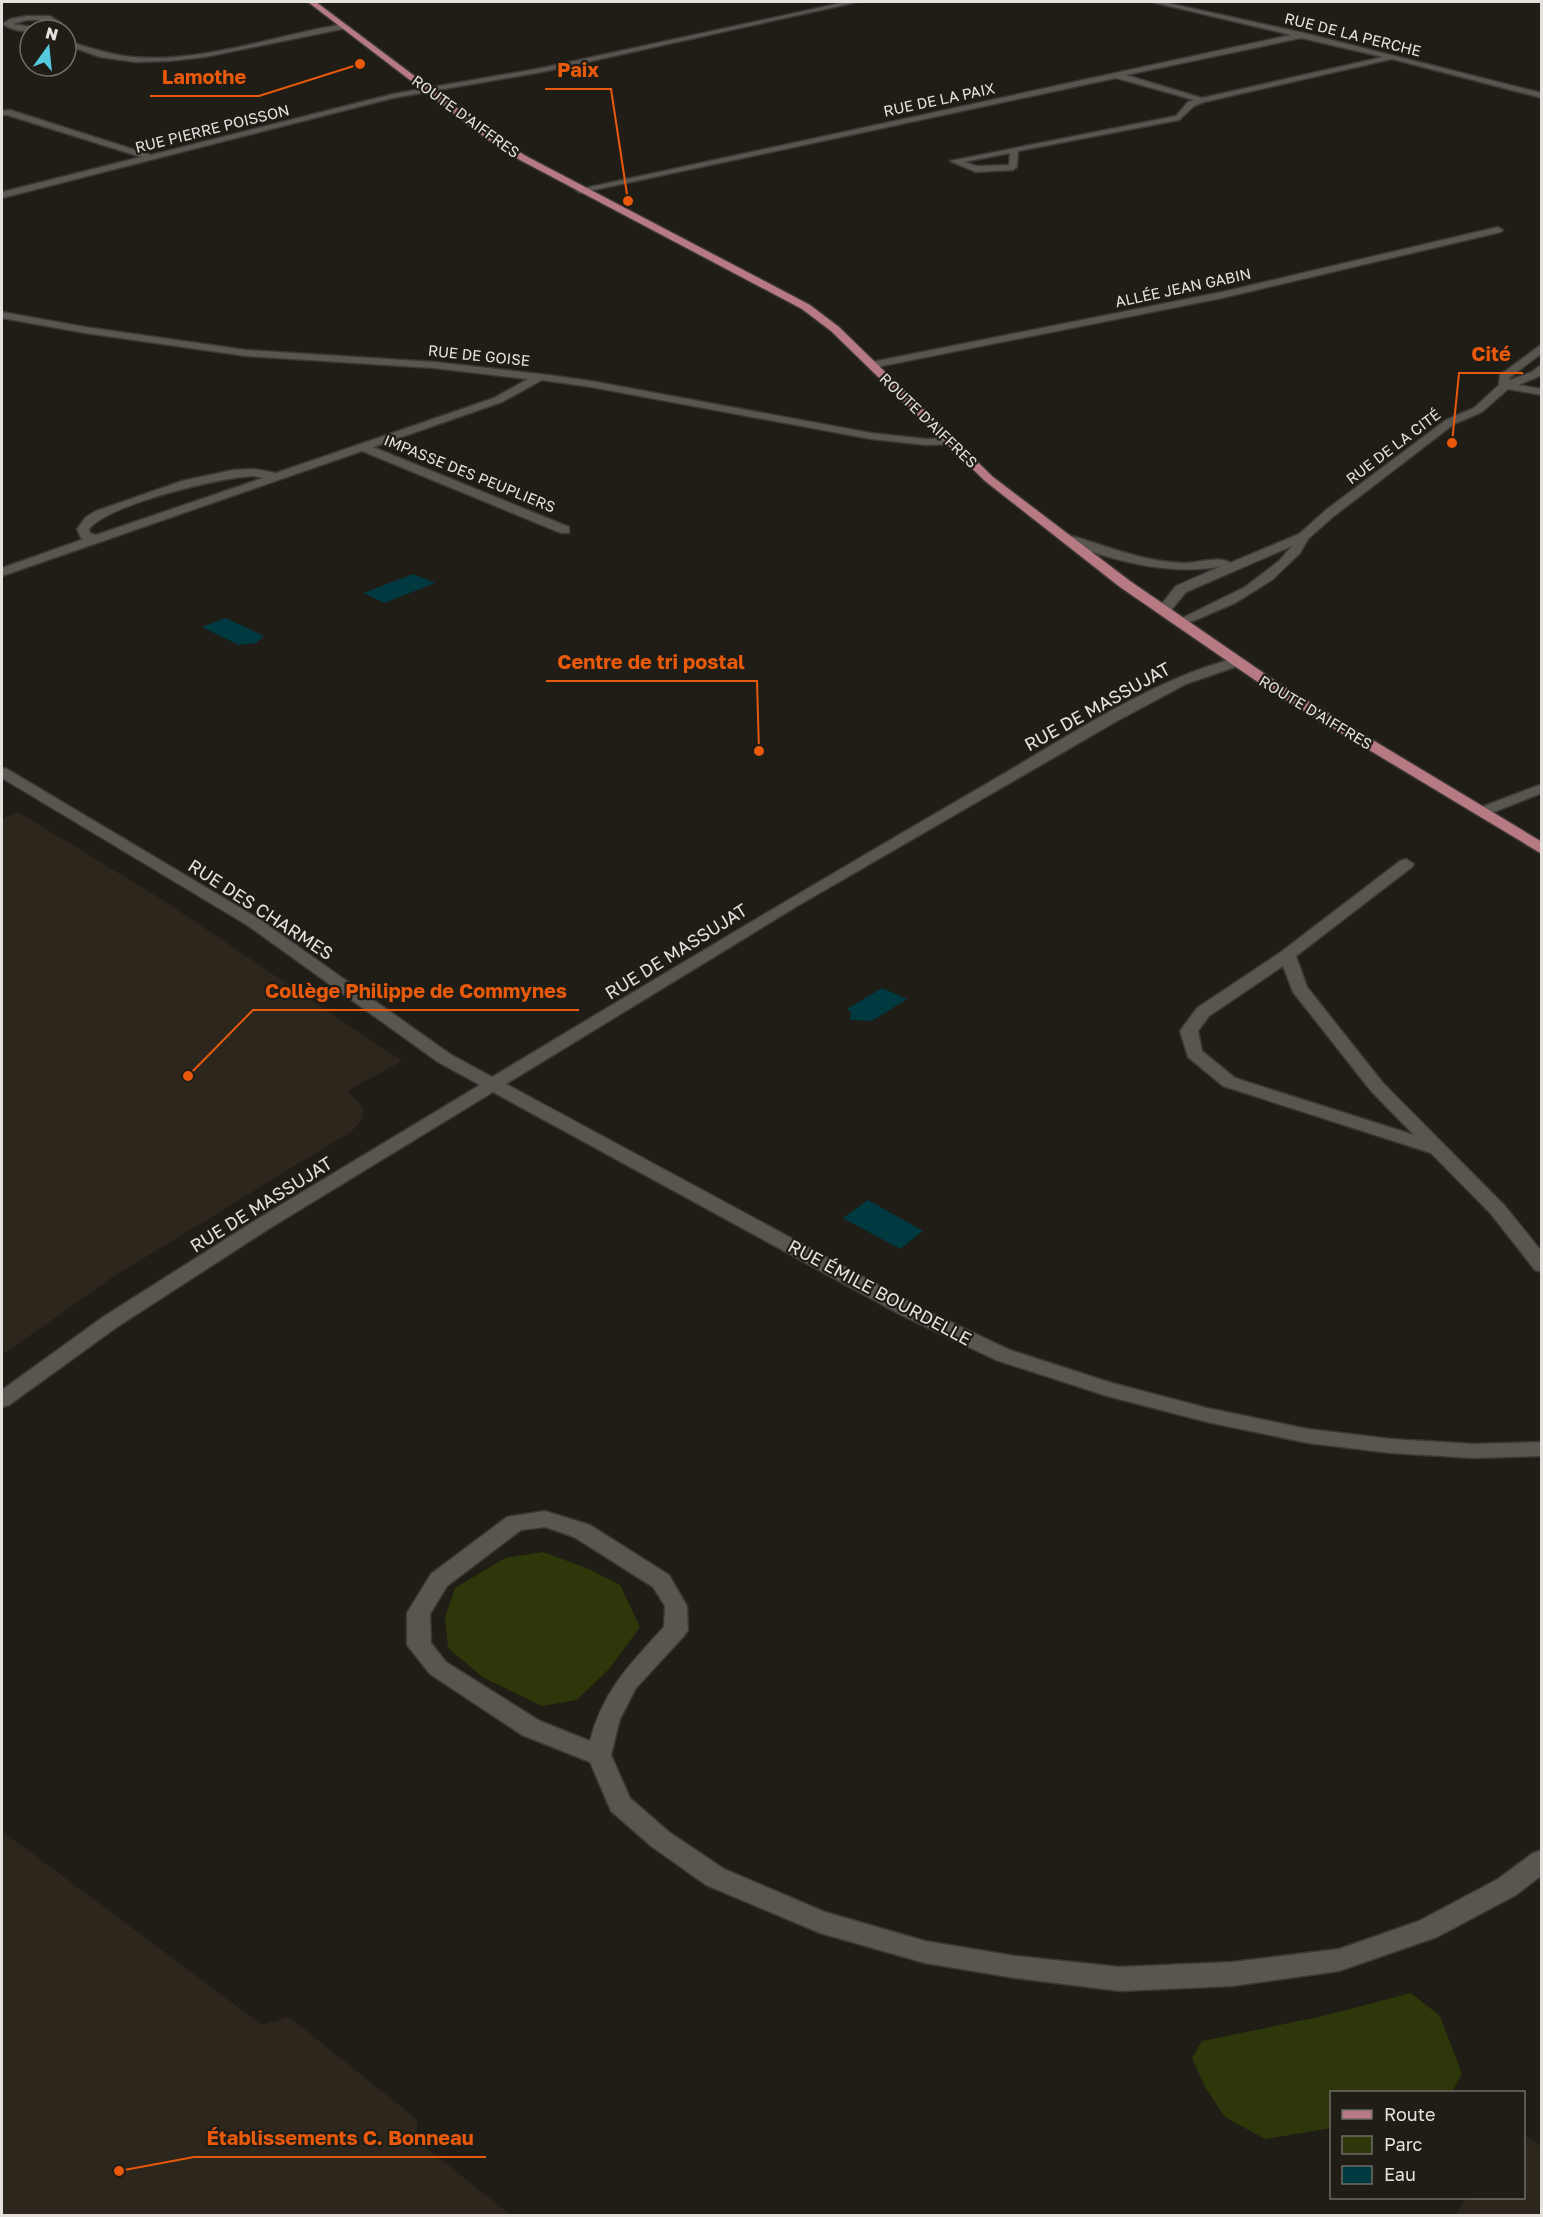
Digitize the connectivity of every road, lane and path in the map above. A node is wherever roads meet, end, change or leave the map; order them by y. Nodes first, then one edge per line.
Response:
1 (312, 2) edge
2 (853, 2) edge
3 (1156, 2) edge
4 (344, 26) junction
5 (37, 29) edge
6 (1304, 35) junction
7 (78, 49) edge
8 (1394, 57) junction
9 (1117, 75) junction
10 (429, 90) junction
11 (1542, 96) edge
12 (1202, 100) junction
13 (2, 113) edge
14 (1014, 151) junction
15 (151, 157) junction
16 (580, 190) junction
17 (2, 195) edge
18 (1498, 230) dead end
19 (2, 315) edge
20 (1542, 347) edge
21 (872, 365) junction
22 (1542, 367) edge
23 (540, 377) junction
24 (1505, 386) junction
25 (1542, 392) edge
26 (951, 441) junction
27 (363, 447) junction
28 (274, 477) junction
29 (565, 530) dead end
30 (1303, 537) junction
31 (1065, 538) junction
32 (94, 539) junction
33 (1261, 556) junction
34 (2, 572) edge
35 (1163, 611) junction
36 (1179, 622) junction
37 (1236, 662) junction
38 (2, 772) edge
39 (1542, 788) edge
40 (1481, 812) junction
41 (1542, 849) edge
42 (1406, 864) dead end
43 (1287, 955) junction
44 (494, 1086) junction
45 (1435, 1148) junction
46 (1542, 1266) edge
47 (2, 1400) edge
48 (1542, 1449) edge
49 (599, 1755) junction
50 (1542, 1860) edge

1 - 4 main road, ROUTE D'AIFFRES
2 - 10 street, RUE PIERRE POISSON
3 - 6 street, RUE DE LA PERCHE
4 - 7 street
4 - 10 main road, ROUTE D'AIFFRES
5 - 5 street
6 - 8 street, RUE DE LA PERCHE
6 - 9 street, RUE DE LA PAIX
8 - 11 street, RUE DE LA PERCHE
8 - 12 street
9 - 12 street
9 - 16 street, RUE DE LA PAIX
10 - 15 street, RUE PIERRE POISSON
10 - 16 main road, ROUTE D'AIFFRES
12 - 14 street
13 - 15 street
14 - 14 street
15 - 17 street, RUE PIERRE POISSON
16 - 21 main road, ROUTE D'AIFFRES
18 - 21 street, ALLÉE JEAN GABIN
19 - 23 street, RUE DE GOISE
20 - 24 street, RUE DE LA CITÉ
21 - 26 main road, ROUTE D'AIFFRES
22 - 24 street, RUE DE LA CITÉ
23 - 26 street, RUE DE GOISE
23 - 27 street, IMPASSE DES PEUPLIERS
24 - 25 street
24 - 30 street, RUE DE LA CITÉ
26 - 31 main road, ROUTE D'AIFFRES
27 - 28 street, IMPASSE DES PEUPLIERS
27 - 29 street, IMPASSE DES PEUPLIERS
28 - 32 street, IMPASSE DES PEUPLIERS
28 - 32 street, IMPASSE DES PEUPLIERS
30 - 33 street, RUE DE LA CITÉ
30 - 36 street, RUE DE LA CITÉ
31 - 33 street, RUE DE LA CITÉ
31 - 35 main road, ROUTE D'AIFFRES
32 - 34 street, IMPASSE DES PEUPLIERS
33 - 35 street, RUE DE LA CITÉ
35 - 36 main road, ROUTE D'AIFFRES
36 - 37 main road, ROUTE D'AIFFRES
37 - 40 main road, ROUTE D'AIFFRES
37 - 44 street, RUE DE MASSUJAT
38 - 44 street, RUE DES CHARMES
39 - 40 street
40 - 41 main road, ROUTE D'AIFFRES
42 - 43 street
43 - 45 street
43 - 45 street
44 - 47 street, RUE DE MASSUJAT
44 - 48 street, RUE ÉMILE BOURDELLE
45 - 46 street
49 - 49 street
49 - 50 street

